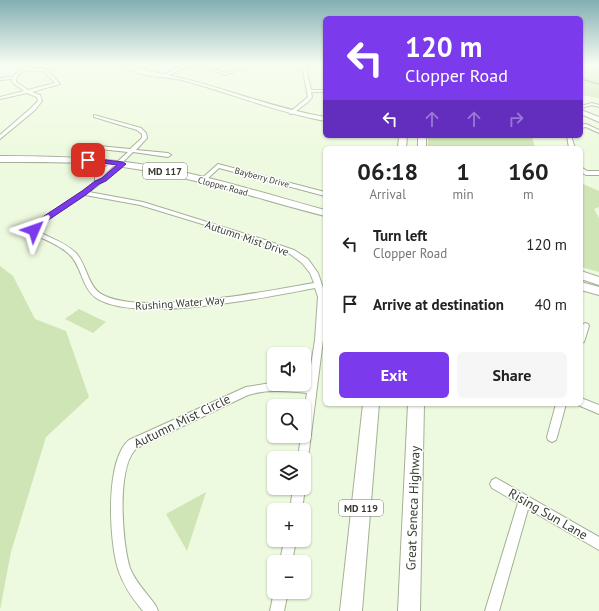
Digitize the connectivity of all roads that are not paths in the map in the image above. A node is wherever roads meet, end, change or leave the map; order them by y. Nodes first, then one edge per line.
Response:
1 (17, 94) edge
2 (33, 94) edge
3 (226, 94) edge
4 (309, 94) edge
5 (0, 98) edge
6 (583, 106) edge
7 (599, 106) edge
8 (292, 113) junction
9 (583, 113) edge
10 (96, 116) dead end
11 (323, 119) edge
12 (599, 120) edge
13 (584, 126) edge
14 (599, 132) edge
15 (0, 138) edge
16 (90, 146) dead end
17 (133, 150) junction
18 (168, 155) dead end
19 (0, 159) edge
20 (118, 163) junction
21 (583, 172) edge
22 (599, 173) edge
23 (203, 180) junction
24 (97, 182) junction
25 (85, 193) junction
26 (323, 193) edge
27 (323, 212) edge
28 (583, 277) edge
29 (599, 281) edge
30 (319, 285) junction
31 (583, 287) edge
32 (599, 291) edge
33 (585, 326) dead end
34 (583, 333) edge
35 (313, 389) junction
36 (583, 403) edge
37 (371, 406) edge
38 (416, 406) edge
39 (560, 406) edge
40 (599, 410) edge
41 (552, 437) dead end
42 (304, 451) edge
43 (496, 484) dead end
44 (524, 501) junction
45 (599, 544) edge
46 (279, 599) edge
47 (152, 611) edge
48 (277, 611) edge
49 (351, 611) edge
50 (409, 611) edge
51 (492, 611) edge

1 - 5 street
2 - 15 street
3 - 8 street
4 - 8 street
6 - 7 street
8 - 11 street
9 - 12 street
10 - 17 street
13 - 14 street
16 - 17 street
17 - 18 street
17 - 20 street
19 - 20 main road, Clopper Road / MD 117
20 - 23 main road, Clopper Road / MD 117
20 - 24 street, Rushing Water Way
20 - 24 street, Rushing Water Way
21 - 22 street
23 - 26 street, Bayberry Drive
23 - 27 main road, Clopper Road / MD 117
24 - 25 street, Rushing Water Way
25 - 30 street, Autumn Mist Drive
25 - 30 street, Rushing Water Way
28 - 29 main road
30 - 35 street, Autumn Mist Drive
31 - 32 main road
33 - 34 street
35 - 42 street, Autumn Mist Drive
35 - 47 street, Autumn Mist Circle
36 - 40 street
37 - 49 main road, MD 119
38 - 50 main road, Great Seneca Highway
39 - 41 street
43 - 44 street, Rising Sun Lane
44 - 45 street, Rising Sun Lane
44 - 51 street
46 - 48 street

